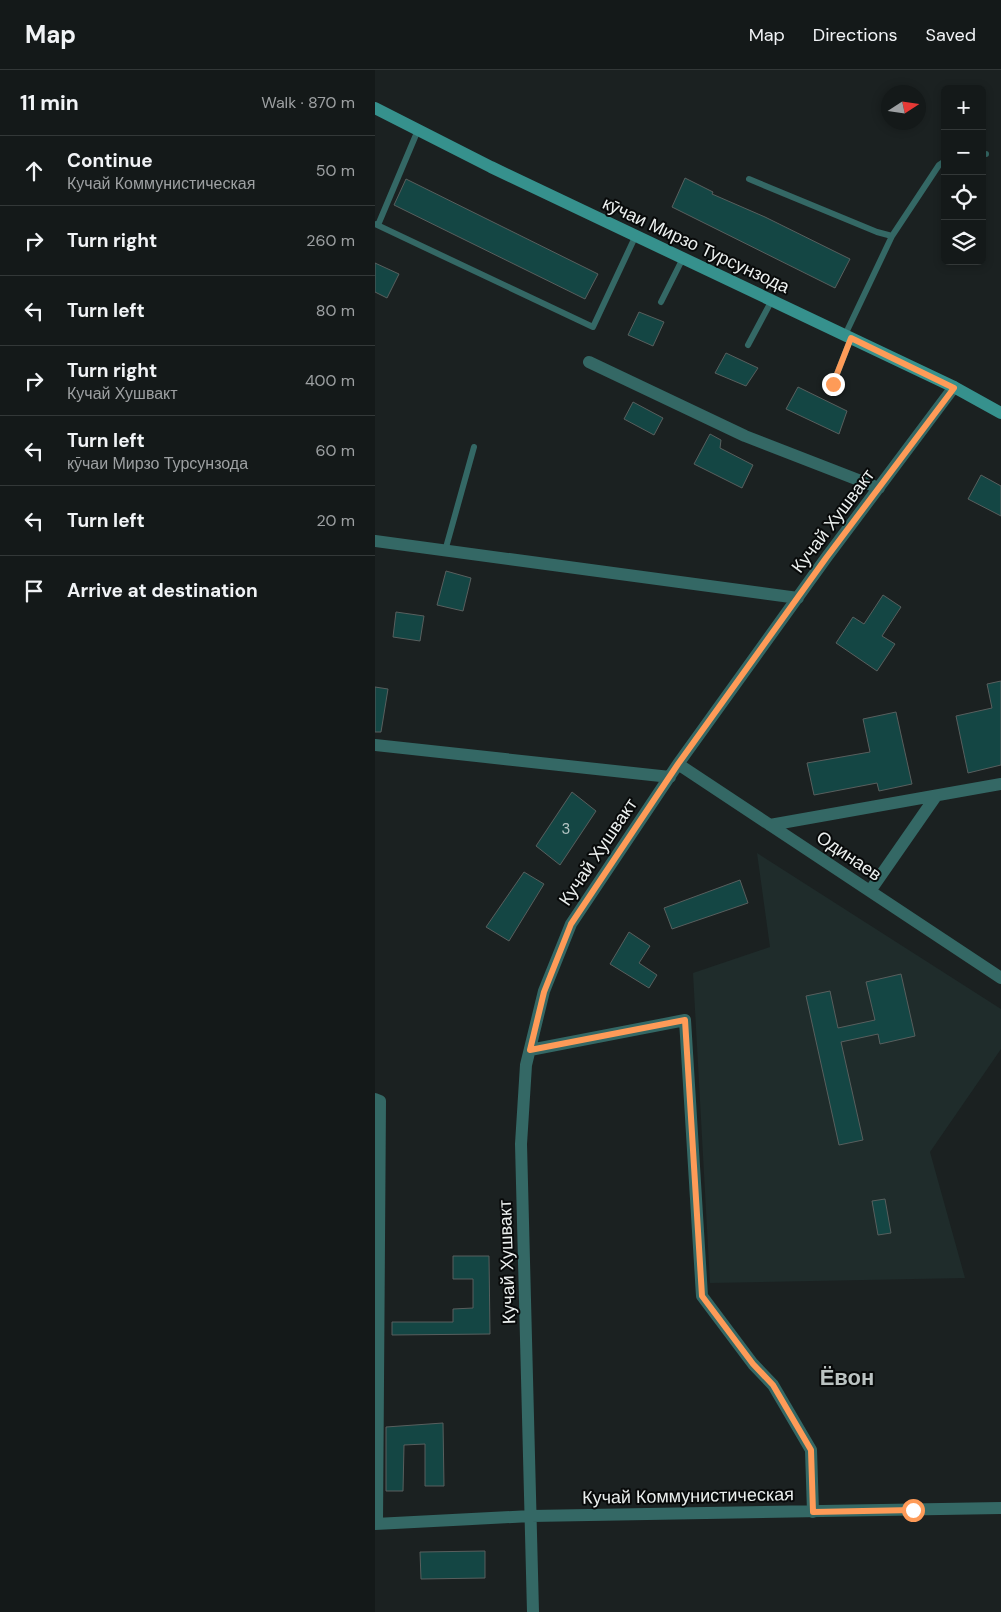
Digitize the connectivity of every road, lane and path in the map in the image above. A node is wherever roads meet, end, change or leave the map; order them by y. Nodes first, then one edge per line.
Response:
1 (375, 108) edge
2 (418, 130) junction
3 (941, 164) edge
4 (749, 179) dead end
5 (376, 224) edge
6 (636, 236) junction
7 (892, 236) junction
8 (683, 258) junction
9 (772, 300) junction
10 (661, 302) dead end
11 (848, 337) junction
12 (748, 345) dead end
13 (589, 362) dead end
14 (833, 384) dead end
15 (954, 388) junction
16 (1001, 413) edge
17 (474, 447) dead end
18 (879, 488) junction
19 (375, 541) edge
20 (445, 551) junction
21 (798, 598) junction
22 (375, 745) edge
23 (678, 764) junction
24 (670, 777) junction
25 (1001, 784) edge
26 (936, 796) junction
27 (770, 825) junction
28 (870, 891) junction
29 (1001, 978) edge
30 (530, 1050) junction
31 (375, 1098) edge
32 (377, 1241) edge
33 (1001, 1508) edge
34 (813, 1512) junction
35 (531, 1516) junction
36 (376, 1524) edge
37 (533, 1612) edge

1 - 2 street, кӯчаи Мирзо Турсунзода
2 - 5 lane
2 - 6 street, кӯчаи Мирзо Турсунзода
3 - 7 lane
4 - 7 lane
5 - 6 lane
6 - 8 street, кӯчаи Мирзо Турсунзода
7 - 11 lane
8 - 9 street, кӯчаи Мирзо Турсунзода
8 - 10 lane
9 - 11 street, кӯчаи Мирзо Турсунзода
9 - 12 lane
11 - 14 lane
11 - 15 street, кӯчаи Мирзо Турсунзода
13 - 18 street
15 - 16 street, кӯчаи Мирзо Турсунзода
15 - 18 street, Кучай Хушвакт
17 - 20 lane
18 - 21 street, Кучай Хушвакт
19 - 20 street
20 - 21 street
21 - 23 street, Кучай Хушвакт
22 - 24 street
23 - 24 street, Кучай Хушвакт
23 - 27 street, Одинаев
24 - 30 street, Кучай Хушвакт
25 - 26 street
26 - 27 street
26 - 28 street
27 - 28 street, Одинаев
28 - 29 street, Одинаев
30 - 34 street
30 - 35 street, Кучай Хушвакт
31 - 32 street
32 - 36 street
33 - 34 street, Кучай Коммунистическая
34 - 35 street, Кучай Коммунистическая
35 - 36 street, Кучай Коммунистическая
35 - 37 street, Кучай Хушвакт

